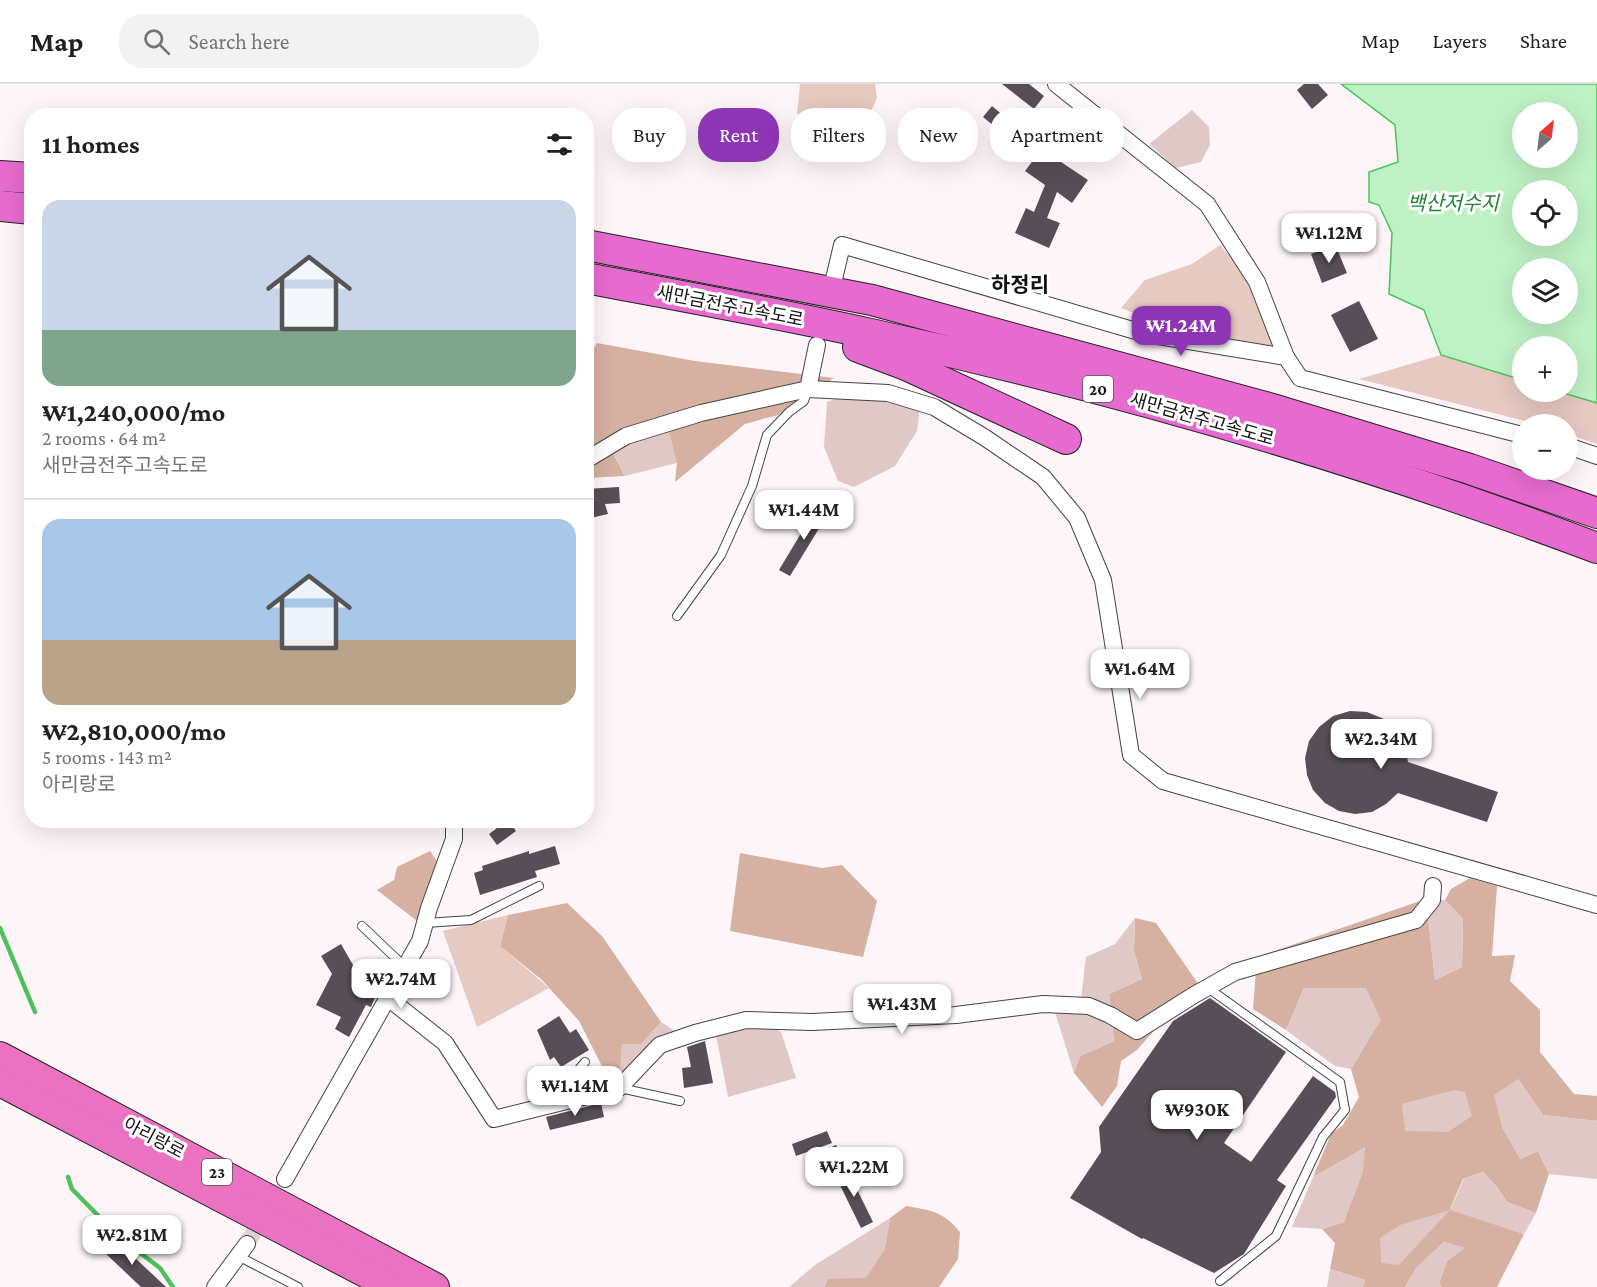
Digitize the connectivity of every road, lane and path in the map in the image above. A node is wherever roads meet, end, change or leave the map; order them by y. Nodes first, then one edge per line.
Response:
1 (1056, 84) edge
2 (0, 176) edge
3 (24, 178) edge
4 (0, 206) edge
5 (24, 208) edge
6 (594, 247) edge
7 (834, 279) dead end
8 (594, 280) edge
9 (780, 316) junction
10 (817, 345) dead end
11 (1286, 357) junction
12 (808, 389) junction
13 (1512, 432) edge
14 (1066, 439) dead end
15 (1578, 449) edge
16 (594, 455) edge
17 (1597, 456) edge
18 (1597, 513) edge
19 (1597, 548) edge
20 (677, 616) dead end
21 (454, 828) edge
22 (539, 886) dead end
23 (1433, 886) dead end
24 (1597, 905) edge
25 (425, 923) junction
26 (362, 926) dead end
27 (405, 967) junction
28 (1207, 988) junction
29 (388, 998) junction
30 (0, 1056) edge
31 (585, 1062) dead end
32 (0, 1082) edge
33 (620, 1088) junction
34 (680, 1101) dead end
35 (0, 1102) edge
36 (549, 1105) junction
37 (117, 1142) junction
38 (285, 1179) tunnel mouth
39 (243, 1250) joint
40 (1220, 1281) dead end
41 (215, 1287) edge
42 (298, 1287) edge
43 (392, 1287) edge
44 (435, 1287) edge

1 - 11 street
2 - 3 highway
4 - 5 highway
6 - 18 highway, 새만금전주고속도로 / 20
7 - 11 street
8 - 9 highway, 새만금전주고속도로 / 20
9 - 14 highway
9 - 19 highway, 새만금전주고속도로 / 20
10 - 12 street
11 - 13 street
12 - 16 street
12 - 20 lane
12 - 24 street
15 - 17 street
21 - 25 street
22 - 25 lane
23 - 28 street
25 - 27 street
26 - 27 lane
27 - 29 street
28 - 33 street
28 - 40 lane
29 - 36 street
29 - 38 street
30 - 44 highway, 아리랑로 / 23
31 - 36 lane
32 - 37 highway, 아리랑로 / 23
33 - 34 lane
33 - 36 street
35 - 37 highway
37 - 43 highway, 아리랑로 / 23
39 - 41 street
39 - 42 lane

